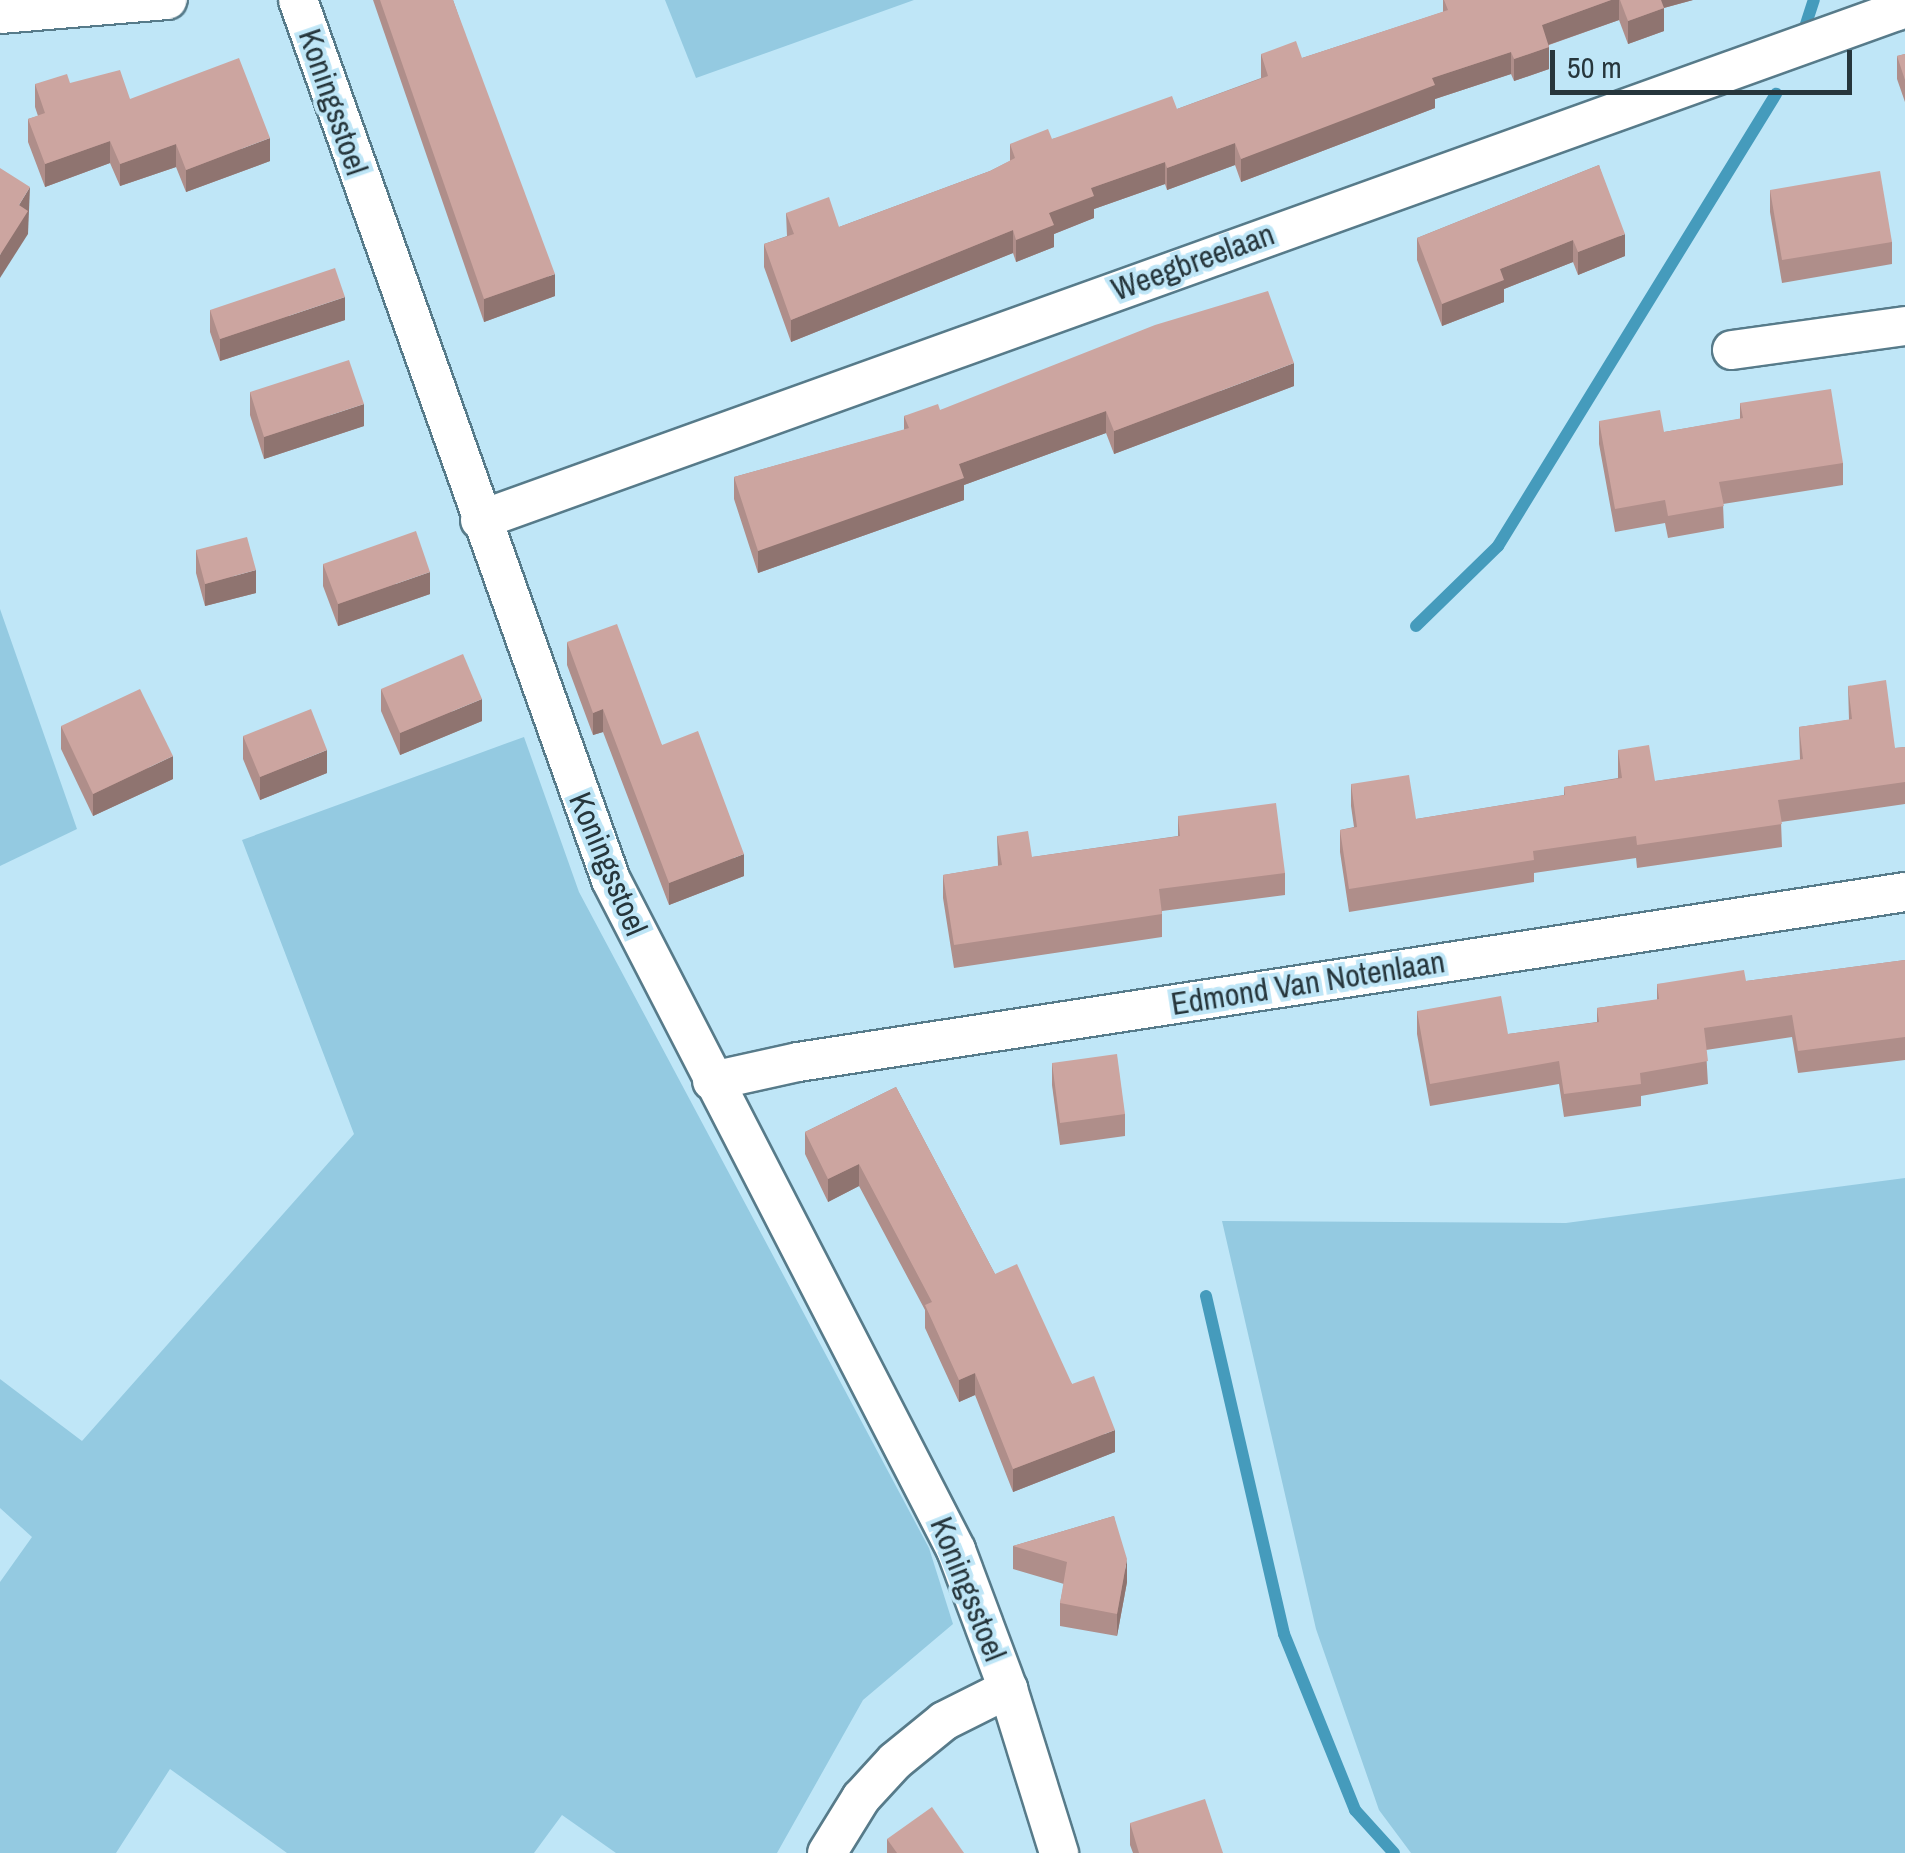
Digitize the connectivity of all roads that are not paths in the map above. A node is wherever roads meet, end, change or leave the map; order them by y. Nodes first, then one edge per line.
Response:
1 (167, 0) edge
2 (298, 0) edge
3 (1900, 0) edge
4 (0, 14) edge
5 (1905, 326) edge
6 (1732, 350) dead end
7 (480, 520) junction
8 (1905, 892) edge
9 (712, 1080) junction
10 (1008, 1689) junction
11 (827, 1853) edge
12 (1058, 1853) edge

1 - 4 street
2 - 7 street, Koningsstoel
3 - 7 street, Weegbreelaan
5 - 6 street
7 - 9 street, Koningsstoel
8 - 9 street, Edmond Van Notenlaan
9 - 10 street, Koningsstoel
10 - 11 street, Koningsstoel
10 - 12 street, Koningsstoel

